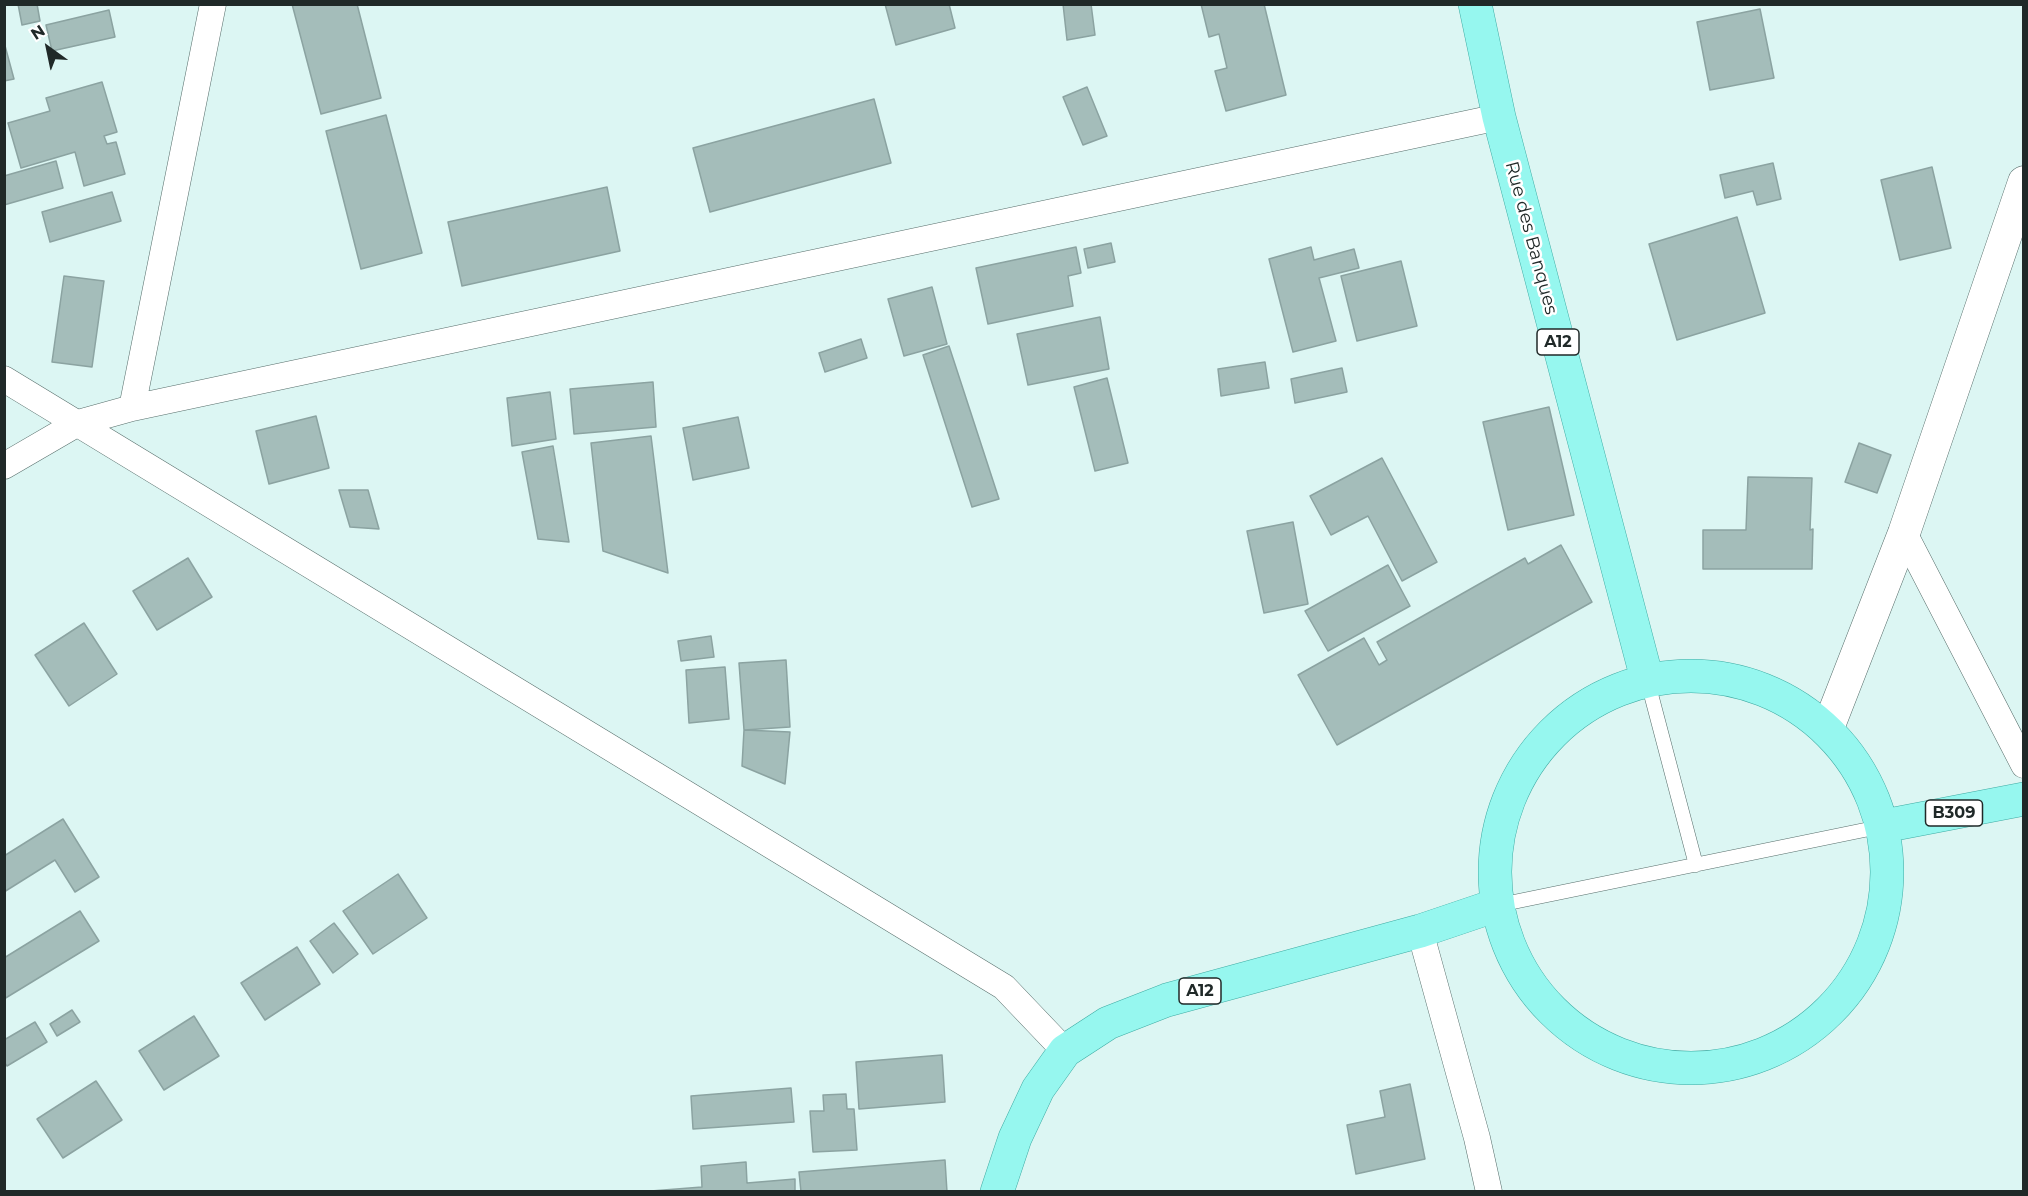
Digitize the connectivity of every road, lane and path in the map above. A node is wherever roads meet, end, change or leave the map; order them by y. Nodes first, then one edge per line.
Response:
1 (213, 4) edge
2 (1474, 4) edge
3 (1500, 117) junction
4 (2024, 182) edge
5 (4, 379) edge
6 (132, 408) junction
7 (78, 423) junction
8 (4, 466) edge
9 (1904, 533) junction
10 (1647, 679) junction
11 (1828, 728) junction
12 (2024, 765) edge
13 (2024, 799) edge
14 (1884, 826) junction
15 (1696, 865) junction
16 (1494, 906) junction
17 (1420, 931) junction
18 (1065, 1051) junction
19 (997, 1191) edge
20 (1489, 1191) edge

1 - 6 street
2 - 3 main road, Rue des Banques / A12
3 - 6 street
3 - 10 main road, Rue des Banques / A12
4 - 9 street
5 - 7 street
6 - 7 street
7 - 8 street
7 - 18 street
9 - 11 street
9 - 12 street
10 - 11 main road
10 - 15 lane
10 - 16 main road
11 - 14 main road
13 - 14 main road, B309
14 - 15 lane
14 - 16 main road
15 - 16 lane
16 - 17 main road, A12
17 - 18 main road, A12
17 - 20 street
18 - 19 main road, A12

